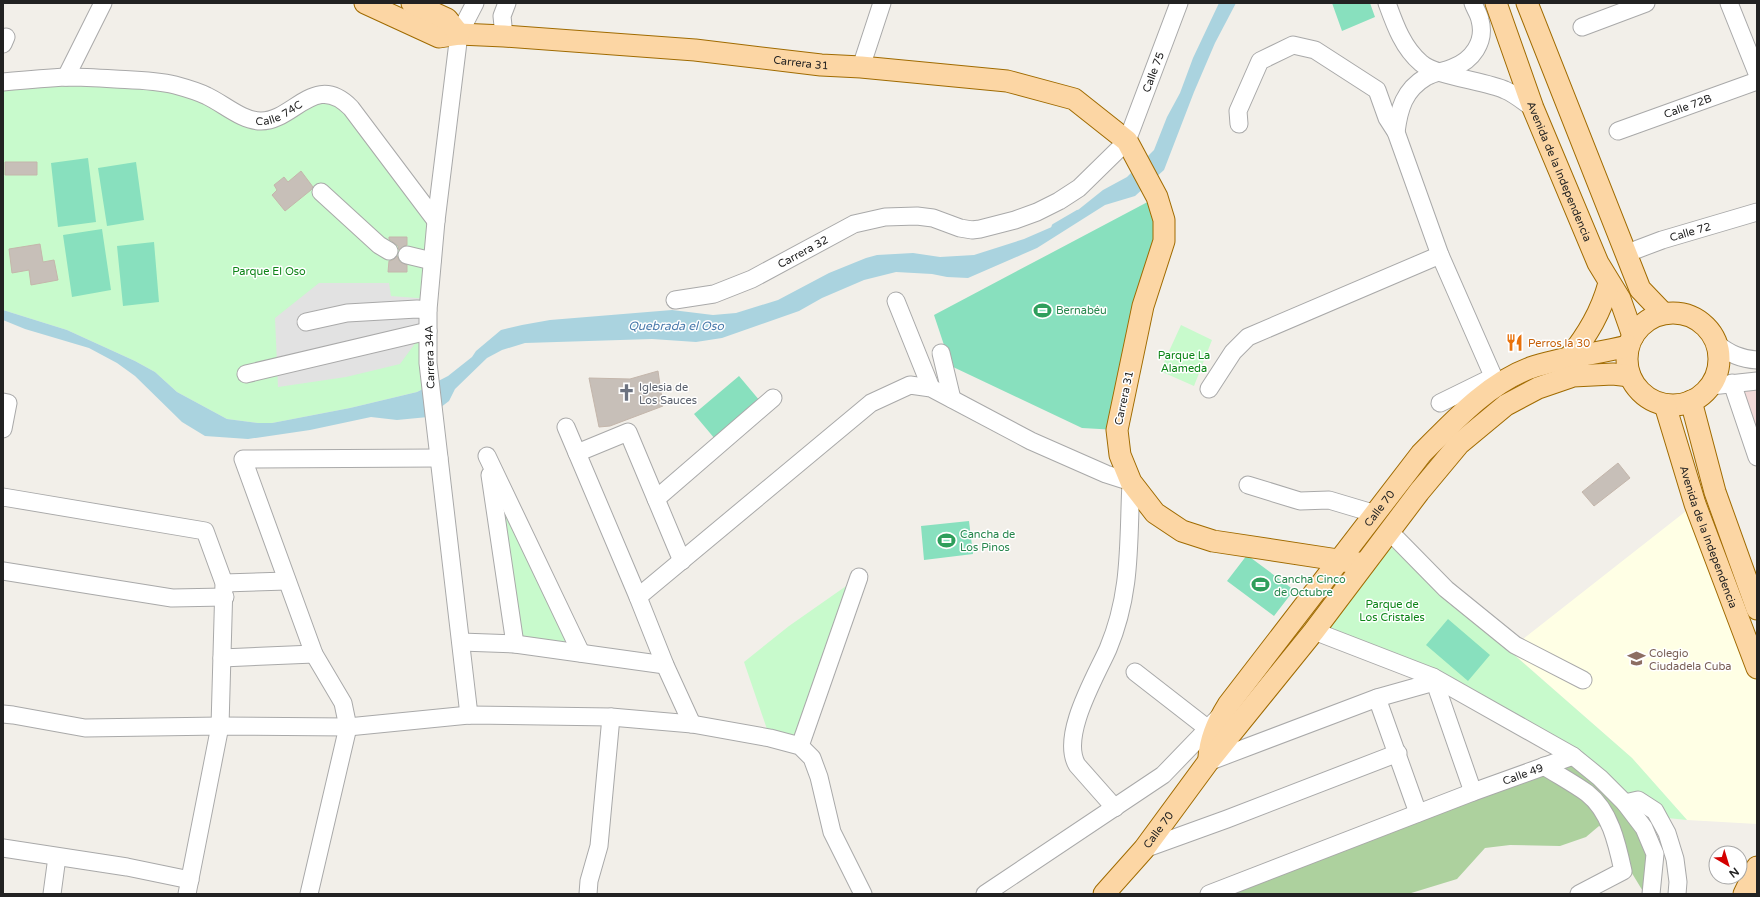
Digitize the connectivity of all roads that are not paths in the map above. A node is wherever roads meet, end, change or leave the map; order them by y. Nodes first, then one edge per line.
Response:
1 (103, 3) edge
2 (365, 3) edge
3 (412, 3) edge
4 (475, 3) edge
5 (508, 3) edge
6 (882, 3) edge
7 (1176, 3) edge
8 (1387, 3) edge
9 (1473, 3) edge
10 (1496, 3) edge
11 (1527, 3) edge
12 (1646, 3) edge
13 (1729, 3) edge
14 (1582, 27) dead end
15 (459, 34) junction
16 (504, 36) junction
17 (861, 67) junction
18 (1438, 71) junction
19 (1757, 73) edge
20 (66, 77) junction
21 (1757, 81) edge
22 (3, 82) edge
23 (1533, 108) junction
24 (1239, 124) dead end
25 (1618, 130) dead end
26 (1396, 132) junction
27 (1129, 144) junction
28 (440, 190) junction
29 (321, 192) dead end
30 (414, 192) junction
31 (1757, 212) edge
32 (436, 221) junction
33 (389, 251) dead end
34 (1440, 254) junction
35 (1625, 254) junction
36 (407, 255) dead end
37 (432, 261) junction
38 (1609, 283) junction
39 (675, 300) dead end
40 (896, 301) dead end
41 (428, 310) junction
42 (1663, 313) junction
43 (306, 322) dead end
44 (428, 331) junction
45 (1631, 341) junction
46 (1717, 344) junction
47 (941, 353) dead end
48 (1569, 358) junction
49 (1757, 360) edge
50 (246, 374) dead end
51 (1630, 376) junction
52 (1495, 381) junction
53 (1757, 381) edge
54 (1732, 383) junction
55 (1711, 386) junction
56 (931, 388) junction
57 (1209, 388) dead end
58 (773, 398) dead end
59 (952, 399) junction
60 (1691, 401) junction
61 (3, 402) edge
62 (1440, 404) dead end
63 (1665, 405) junction
64 (566, 427) dead end
65 (3, 429) edge
66 (577, 453) junction
67 (1757, 457) edge
68 (439, 458) junction
69 (1131, 482) junction
70 (1248, 485) dead end
71 (3, 497) edge
72 (656, 499) junction
73 (1380, 508) junction
74 (1395, 523) junction
75 (1339, 560) junction
76 (682, 561) junction
77 (1364, 564) junction
78 (3, 571) edge
79 (859, 577) dead end
80 (288, 584) junction
81 (225, 590) junction
82 (638, 597) junction
83 (1757, 609) edge
84 (1314, 631) junction
85 (461, 642) junction
86 (515, 644) junction
87 (581, 653) junction
88 (314, 654) junction
89 (222, 658) junction
90 (665, 665) junction
91 (1757, 668) edge
92 (1134, 672) dead end
93 (1433, 679) junction
94 (1583, 680) dead end
95 (1377, 698) junction
96 (1223, 713) junction
97 (3, 714) edge
98 (469, 716) junction
99 (611, 717) junction
100 (692, 724) junction
101 (220, 726) junction
102 (348, 727) junction
103 (1207, 728) junction
104 (800, 746) junction
105 (1398, 753) junction
106 (1573, 756) junction
107 (1208, 762) junction
108 (1544, 766) junction
109 (1473, 792) junction
110 (1625, 803) junction
111 (1115, 808) junction
112 (1418, 813) junction
113 (3, 848) edge
114 (1144, 849) junction
115 (57, 857) junction
116 (1757, 867) edge
117 (188, 887) edge
118 (52, 894) edge
119 (309, 894) edge
120 (588, 894) edge
121 (863, 894) edge
122 (985, 894) edge
123 (1104, 894) edge
124 (1209, 894) edge
125 (1579, 894) edge
126 (1651, 894) edge
127 (1677, 894) edge
128 (1744, 894) edge

1 - 20 street
2 - 15 main road, Carrera 31
3 - 15 main road
4 - 15 street, Carrera 34A
5 - 16 street
6 - 17 street
7 - 27 street, Calle 75
8 - 18 street
9 - 18 street
10 - 23 main road, Avenida de la Independencia
11 - 35 main road
12 - 14 street
13 - 19 street
15 - 16 main road, Carrera 31
15 - 28 street, Carrera 34A
16 - 17 main road, Carrera 31
17 - 27 main road, Carrera 31
18 - 23 street
18 - 26 street
20 - 22 street, Calle 74C
20 - 30 street, Calle 74C
21 - 25 street, Calle 72B
23 - 38 main road, Avenida de la Independencia
24 - 26 street
26 - 34 street
27 - 39 street, Carrera 32
27 - 69 main road, Carrera 31
28 - 30 street
28 - 32 street, Carrera 34A
29 - 33 street
30 - 32 street, Calle 74C
31 - 35 street, Calle 72
32 - 37 street, Carrera 34A
34 - 52 street
34 - 57 street
35 - 42 main road
36 - 37 street
37 - 41 street, Carrera 34A
38 - 45 main road, Avenida de la Independencia
38 - 48 main road
40 - 56 street
41 - 43 street
41 - 44 street, Carrera 34A
42 - 45 main road
42 - 46 main road
44 - 50 street
44 - 68 street, Carrera 34A
45 - 48 main road, Calle 70
45 - 51 main road
46 - 49 street
46 - 55 main road
47 - 59 street
48 - 52 main road, Calle 70
51 - 63 main road
51 - 74 main road, Calle 70
52 - 62 street
52 - 73 main road, Calle 70
53 - 54 street
54 - 55 street
54 - 67 street
55 - 60 main road
56 - 59 street
56 - 76 street
58 - 72 street
59 - 69 street
60 - 63 main road
60 - 83 main road, Avenida de la Independencia
61 - 65 street
63 - 91 main road, Avenida de la Independencia
64 - 66 street
66 - 72 street
66 - 82 street
68 - 80 street
68 - 85 street, Carrera 34A
69 - 75 main road, Carrera 31
69 - 111 street
70 - 73 street
71 - 81 street
72 - 76 street
73 - 74 main road
73 - 75 main road, Calle 70
74 - 77 main road, Calle 70
74 - 94 street
75 - 77 main road, Carrera 31
75 - 96 main road, Calle 70
76 - 82 street
77 - 84 main road, Calle 70
78 - 81 street
79 - 104 street
80 - 81 street
80 - 88 street
81 - 89 street
82 - 90 street
84 - 93 street
84 - 107 main road, Calle 70
85 - 86 street
85 - 98 street, Carrera 34A
86 - 87 street
86 - 87 street
87 - 90 street
88 - 89 street
88 - 102 street
89 - 101 street
90 - 100 street
92 - 103 street
93 - 95 street
93 - 106 street
93 - 109 street
95 - 105 street
95 - 107 street
96 - 103 street
96 - 107 main road, Calle 70
97 - 101 street
98 - 99 street
98 - 102 street
99 - 100 street
99 - 120 street
100 - 104 street
101 - 102 street
101 - 117 street
102 - 119 street
103 - 111 street
104 - 121 street
105 - 112 street
105 - 114 street
106 - 108 street, Calle 49
106 - 110 street
107 - 114 main road, Calle 70
108 - 109 street, Calle 49
108 - 125 street
109 - 112 street, Calle 49
110 - 126 street
110 - 127 street
111 - 122 street
112 - 124 street, Calle 49
113 - 115 street
114 - 123 main road, Calle 70
115 - 117 street
115 - 118 street
116 - 128 main road

